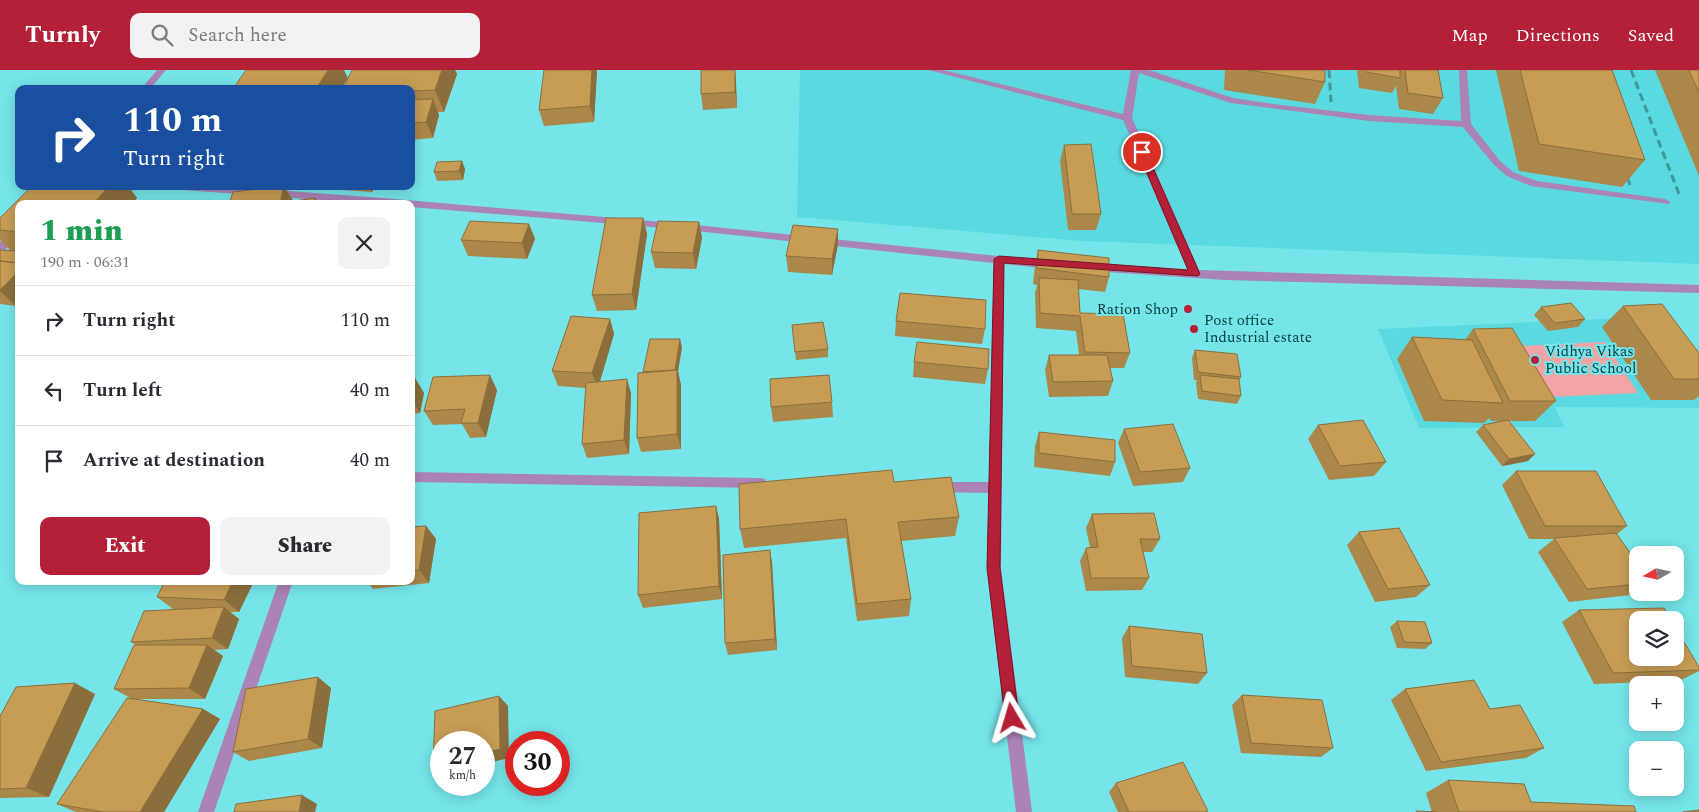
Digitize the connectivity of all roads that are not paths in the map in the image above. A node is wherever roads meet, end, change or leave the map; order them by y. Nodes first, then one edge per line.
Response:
1 (162, 70) edge
2 (932, 70) edge
3 (1135, 70) edge
4 (1140, 70) edge
5 (1463, 70) edge
6 (149, 85) edge
7 (1127, 118) junction
8 (1466, 124) junction
9 (225, 190) edge
10 (365, 200) edge
11 (1665, 202) dead end
12 (415, 204) edge
13 (15, 233) edge
14 (0, 248) edge
15 (999, 259) junction
16 (1195, 274) junction
17 (1699, 289) edge
18 (415, 477) edge
19 (777, 484) edge
20 (926, 486) edge
21 (995, 488) junction
22 (285, 585) edge
23 (206, 812) edge
24 (1024, 812) edge

1 - 6 street
2 - 7 street
3 - 7 street
4 - 8 street
5 - 8 street
7 - 16 street
8 - 11 street
9 - 10 street
12 - 15 street
13 - 14 street
15 - 16 street
15 - 21 street
16 - 17 street
18 - 19 street
20 - 21 street
21 - 24 street
22 - 23 street

